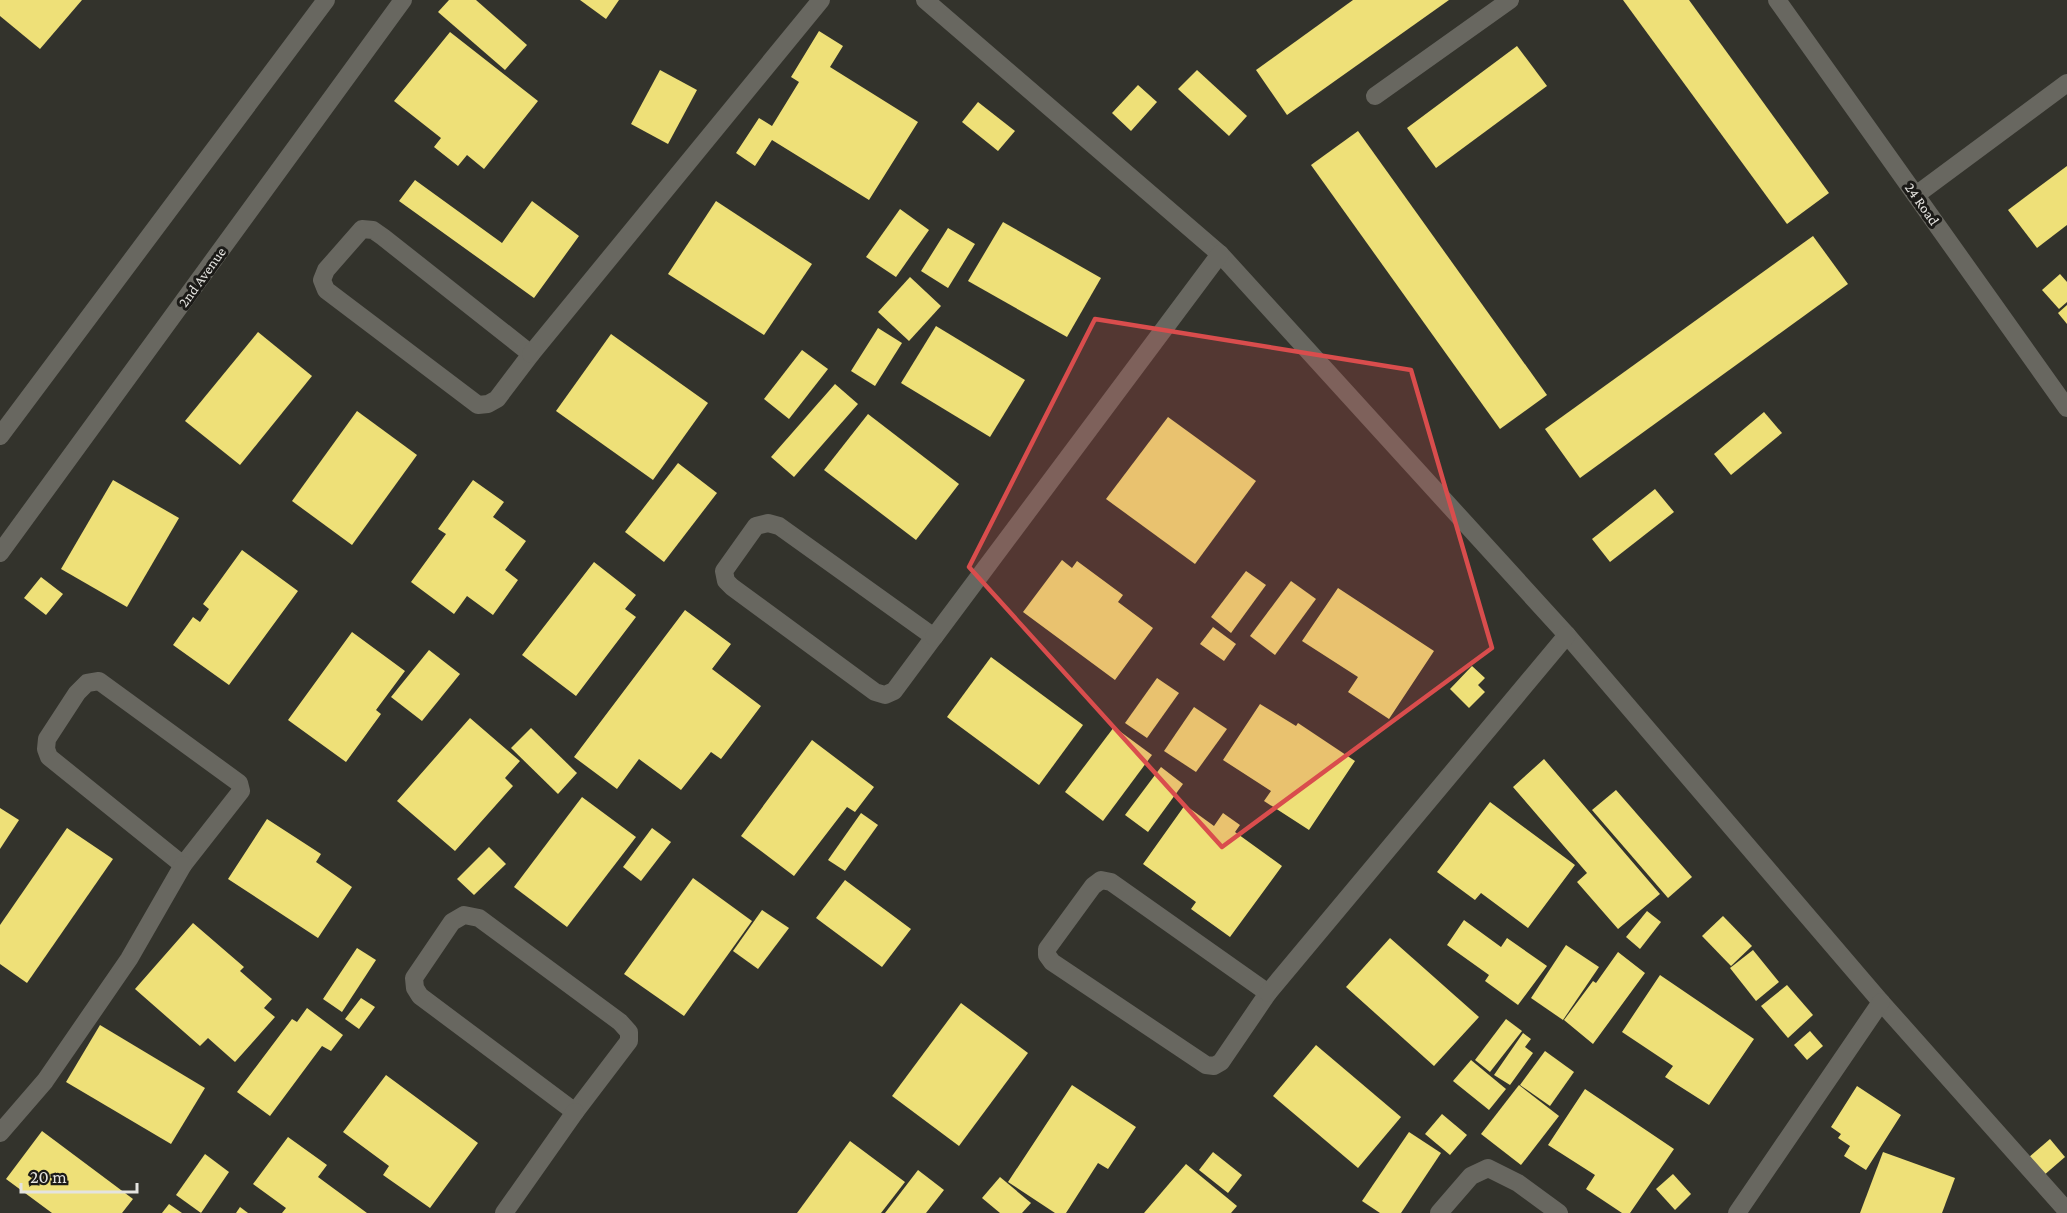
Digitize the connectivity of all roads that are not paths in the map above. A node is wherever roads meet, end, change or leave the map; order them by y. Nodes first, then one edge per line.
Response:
1 (326, 0) edge
2 (404, 0) edge
3 (821, 0) edge
4 (925, 0) edge
5 (1510, 0) edge
6 (1777, 0) edge
7 (2067, 83) edge
8 (1375, 96) dead end
9 (1916, 195) junction
10 (1220, 254) junction
11 (531, 354) junction
12 (2067, 408) edge
13 (0, 436) edge
14 (0, 553) edge
15 (1567, 635) junction
16 (934, 637) junction
17 (183, 865) junction
18 (1268, 993) junction
19 (1881, 1002) junction
20 (575, 1112) junction
21 (0, 1133) edge
22 (2067, 1211) edge
23 (504, 1213) edge
24 (1439, 1213) edge
25 (1559, 1213) edge
26 (1737, 1213) edge

1 - 13 street
2 - 14 street, 2nd Avenue
3 - 11 street
4 - 10 street
5 - 8 street
6 - 9 street, 24 Road
7 - 9 street
9 - 12 street, 24 Road
10 - 15 street
10 - 16 street
11 - 11 street
15 - 18 street
15 - 19 street
16 - 16 street
17 - 17 street
17 - 21 street
18 - 18 street
19 - 22 street
19 - 26 street
20 - 20 street
20 - 23 street
24 - 25 street

